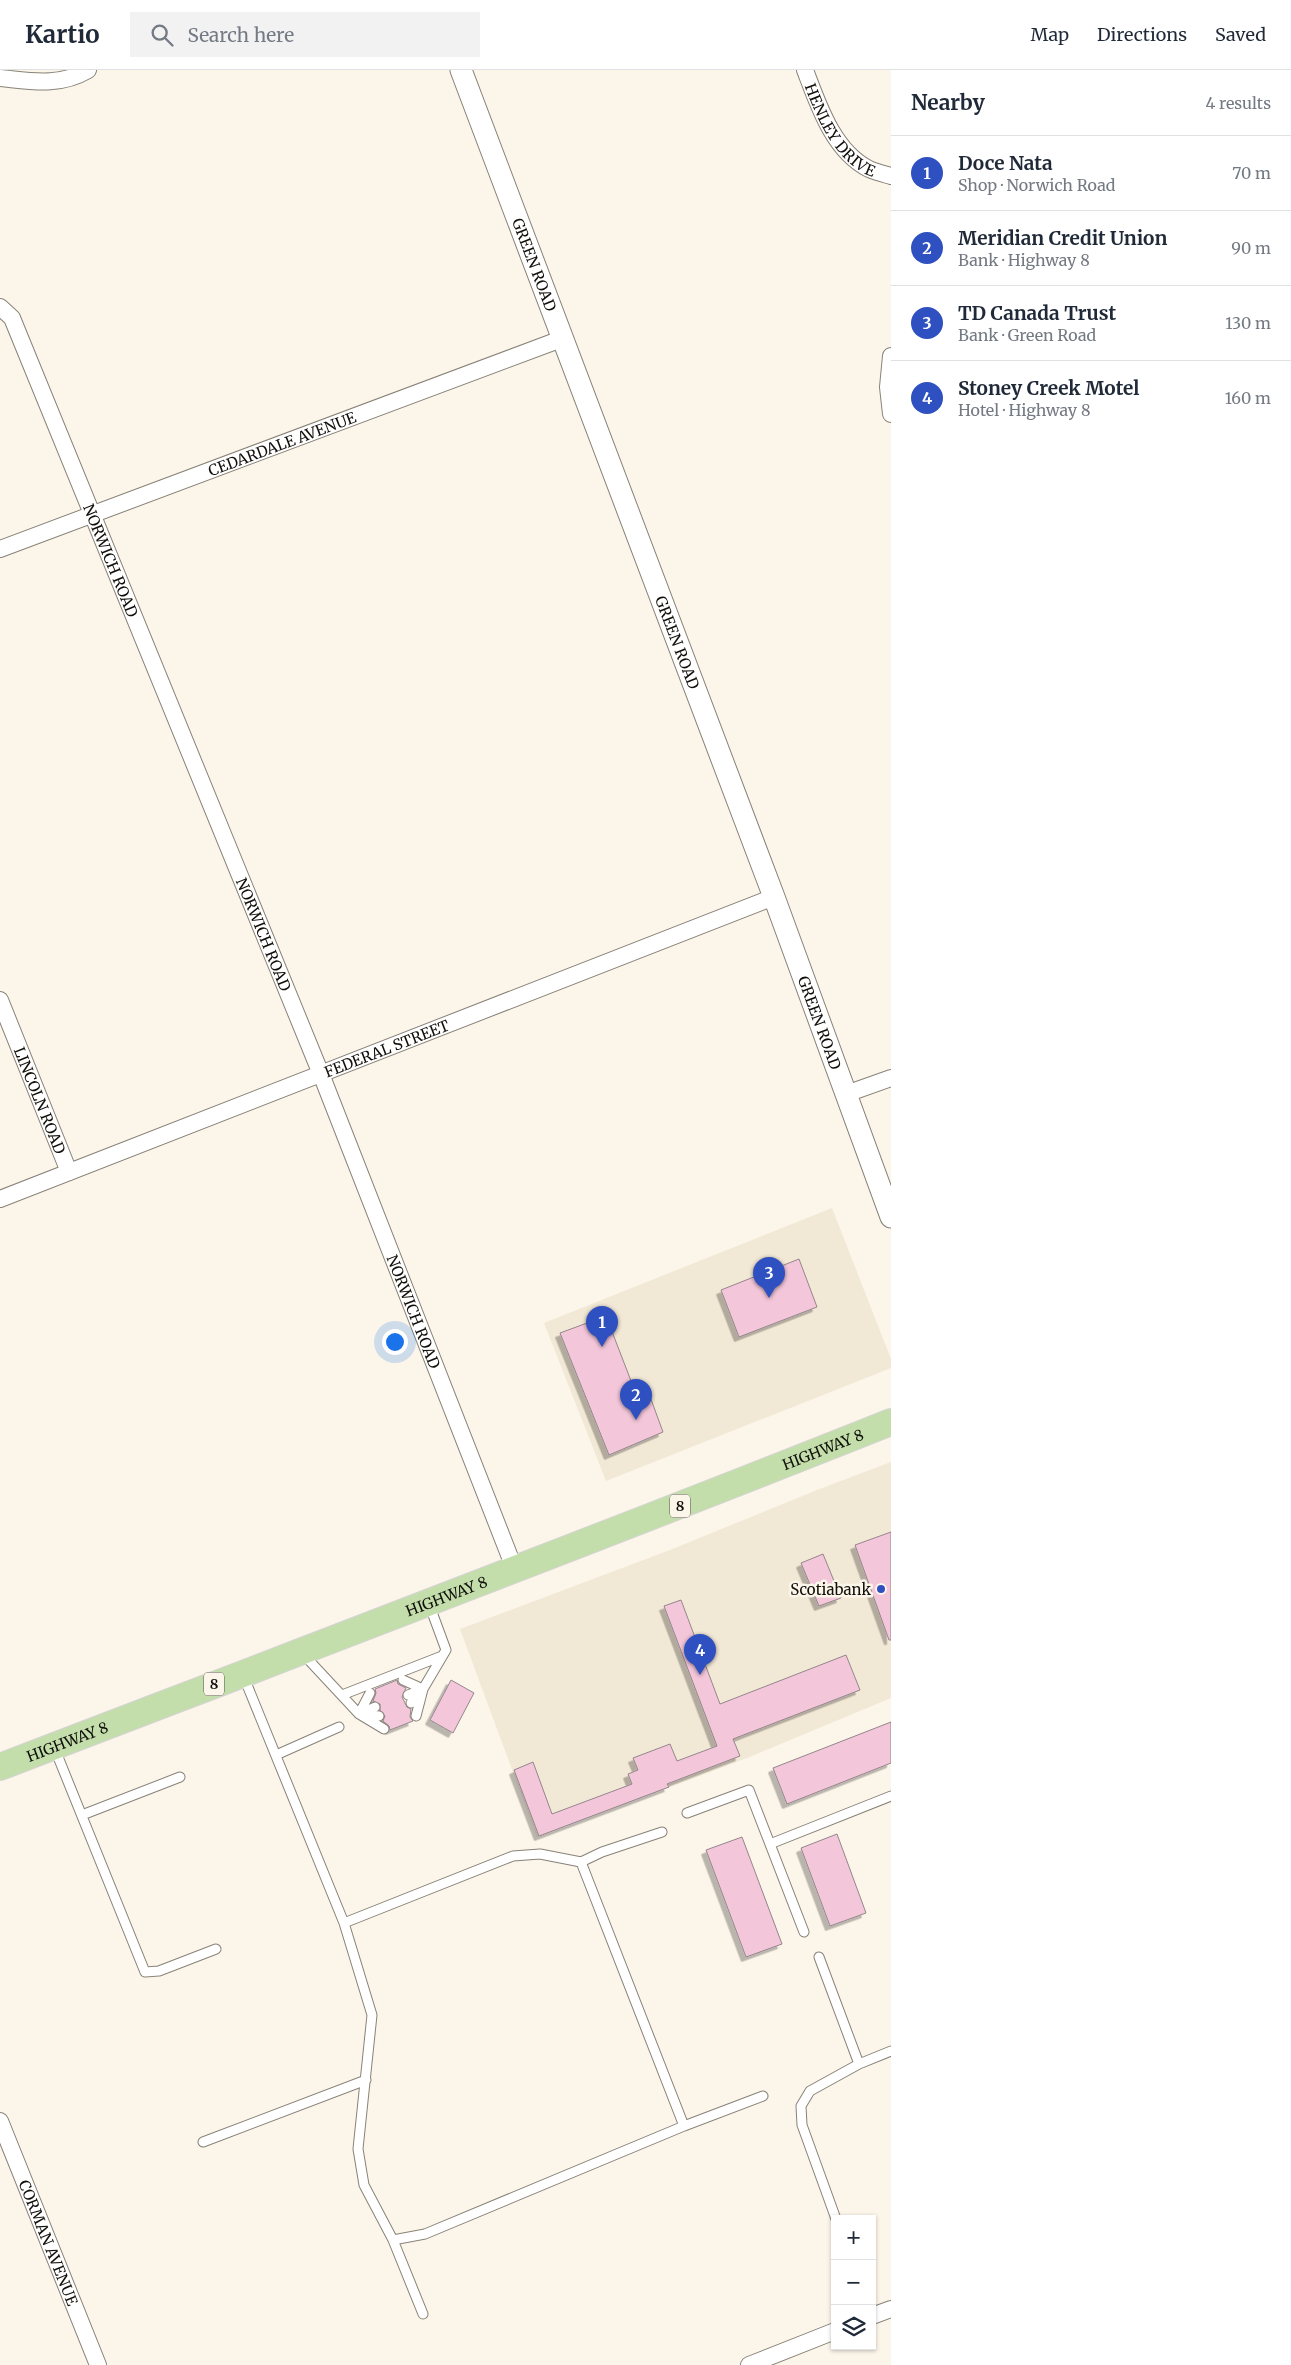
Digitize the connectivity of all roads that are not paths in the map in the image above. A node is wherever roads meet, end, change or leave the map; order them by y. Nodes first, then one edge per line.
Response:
1 (88, 70) edge
2 (461, 70) edge
3 (806, 70) edge
4 (0, 78) edge
5 (891, 176) edge
6 (0, 307) edge
7 (564, 338) junction
8 (891, 356) edge
9 (891, 414) edge
10 (91, 513) junction
11 (0, 549) edge
12 (774, 897) junction
13 (0, 1000) edge
14 (321, 1074) junction
15 (891, 1078) edge
16 (846, 1094) junction
17 (70, 1172) junction
18 (0, 1199) edge
19 (891, 1217) edge
20 (891, 1422) edge
21 (515, 1570) junction
22 (429, 1603) junction
23 (300, 1651) junction
24 (442, 1656) junction
25 (242, 1673) junction
26 (423, 1689) junction
27 (342, 1695) junction
28 (359, 1714) junction
29 (416, 1716) dead end
30 (339, 1727) dead end
31 (384, 1729) dead end
32 (54, 1747) junction
33 (276, 1755) junction
34 (1, 1764) edge
35 (180, 1777) dead end
36 (891, 1796) edge
37 (687, 1813) dead end
38 (82, 1815) junction
39 (662, 1832) dead end
40 (770, 1844) junction
41 (582, 1862) junction
42 (344, 1922) junction
43 (804, 1932) dead end
44 (216, 1949) dead end
45 (819, 1957) dead end
46 (891, 2051) edge
47 (859, 2064) junction
48 (366, 2080) junction
49 (763, 2096) dead end
50 (0, 2121) edge
51 (684, 2126) junction
52 (203, 2142) dead end
53 (835, 2215) edge
54 (393, 2240) junction
55 (891, 2309) edge
56 (423, 2314) dead end
57 (876, 2315) edge
58 (831, 2333) edge
59 (98, 2365) edge
60 (749, 2365) edge

1 - 4 street
2 - 7 street, GREEN ROAD
3 - 5 street, HENLEY DRIVE
6 - 10 street, NORWICH ROAD
7 - 10 street, CEDARDALE AVENUE
7 - 12 street, GREEN ROAD
8 - 9 street
10 - 11 street, CEDARDALE AVENUE
10 - 14 street, NORWICH ROAD
12 - 14 street, FEDERAL STREET
12 - 16 street, GREEN ROAD
13 - 17 street, LINCOLN ROAD
14 - 17 street, FEDERAL STREET
14 - 21 street, NORWICH ROAD
15 - 16 street
16 - 19 street, GREEN ROAD
17 - 18 street, FEDERAL STREET
20 - 21 main road, HIGHWAY 8 / 8
21 - 22 main road, HIGHWAY 8 / 8
22 - 23 main road, HIGHWAY 8 / 8
22 - 24 lane
23 - 25 main road, HIGHWAY 8 / 8
23 - 27 lane
24 - 26 lane
24 - 27 lane
25 - 32 main road, HIGHWAY 8 / 8
25 - 33 lane
26 - 26 lane
26 - 29 lane
27 - 28 lane
28 - 28 lane
28 - 31 lane
30 - 33 lane
32 - 34 main road, HIGHWAY 8 / 8
32 - 38 lane
33 - 42 lane
35 - 38 lane
36 - 40 lane
37 - 40 lane
38 - 44 lane
39 - 41 lane
40 - 43 lane
41 - 42 lane
41 - 51 lane
42 - 48 lane
45 - 47 lane
46 - 47 lane
47 - 53 lane
48 - 52 lane
48 - 54 lane
49 - 51 lane
50 - 59 street, CORMAN AVENUE
51 - 54 lane
54 - 56 lane
55 - 57 street
58 - 60 street

